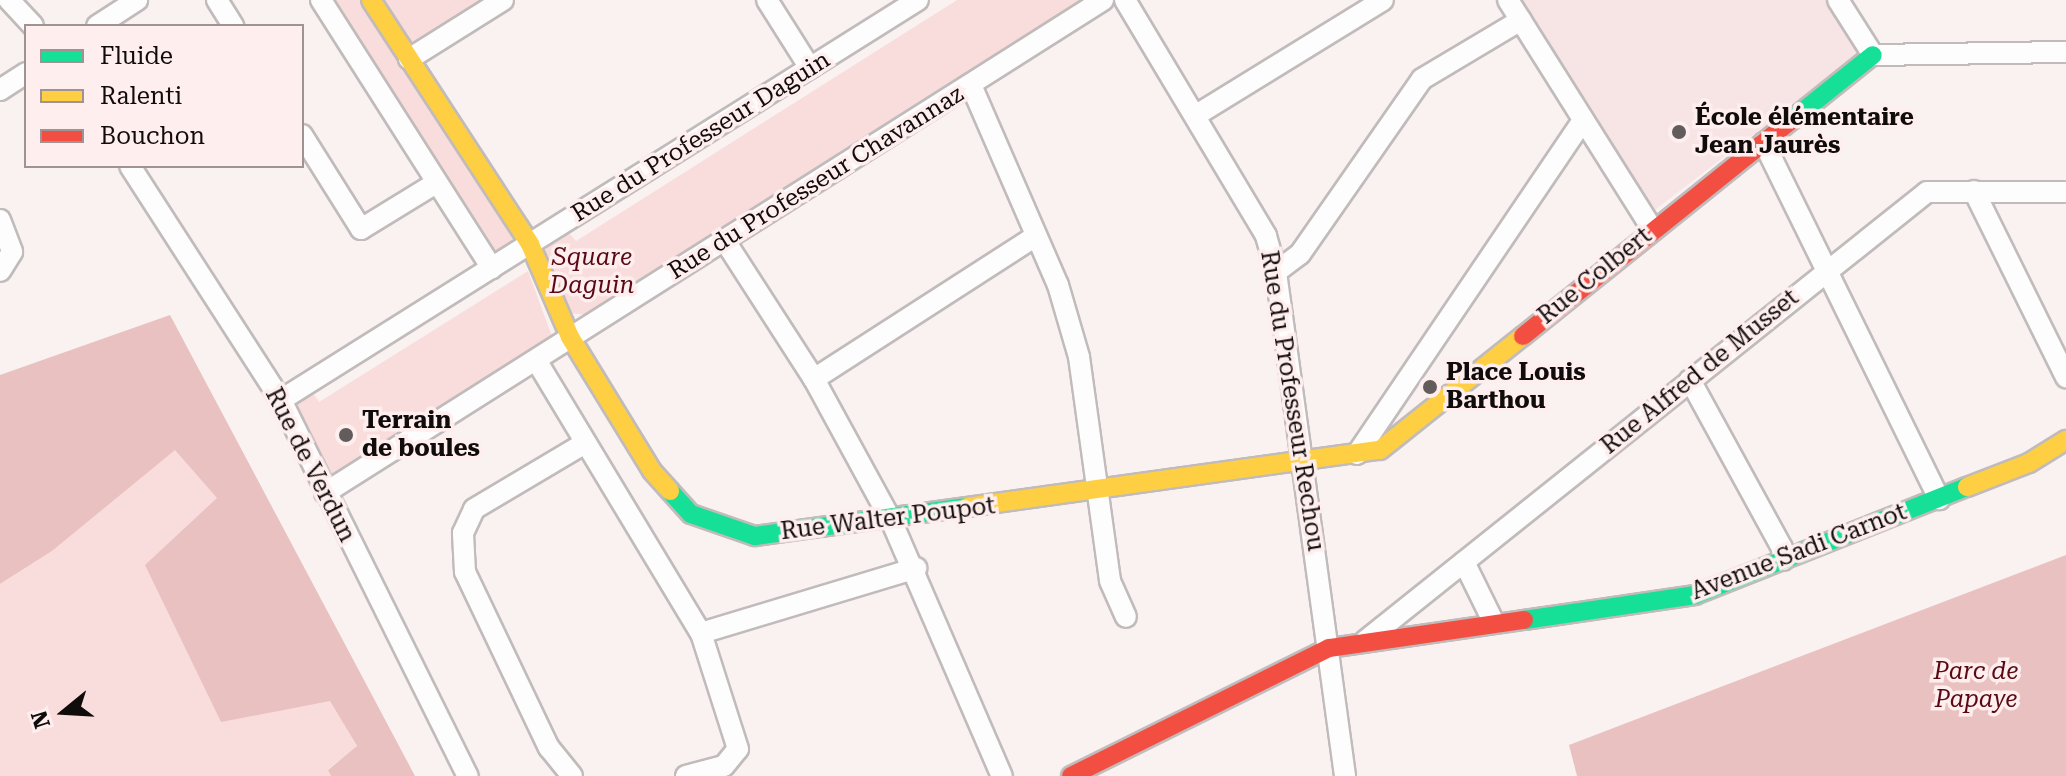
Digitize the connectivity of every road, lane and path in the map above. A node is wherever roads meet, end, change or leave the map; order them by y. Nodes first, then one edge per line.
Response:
1 (9, 0) edge
2 (137, 0) edge
3 (217, 0) edge
4 (321, 0) edge
5 (371, 0) edge
6 (503, 0) edge
7 (767, 0) edge
8 (918, 0) edge
9 (1103, 0) edge
10 (1125, 0) edge
11 (1383, 0) edge
12 (1508, 0) edge
13 (1838, 0) edge
14 (1521, 20) junction
15 (31, 24) edge
16 (100, 24) edge
17 (232, 24) edge
18 (2066, 52) edge
19 (1873, 55) junction
20 (409, 59) junction
21 (810, 68) junction
22 (24, 74) edge
23 (971, 85) junction
24 (0, 90) edge
25 (1198, 114) junction
26 (1583, 120) junction
27 (304, 138) edge
28 (1764, 143) junction
29 (131, 168) edge
30 (436, 183) junction
31 (1974, 191) junction
32 (2066, 192) edge
33 (0, 220) edge
34 (1653, 230) junction
35 (1033, 238) junction
36 (725, 241) junction
37 (530, 244) junction
38 (492, 268) junction
39 (1825, 270) junction
40 (0, 271) edge
41 (1276, 272) junction
42 (570, 337) junction
43 (536, 360) junction
44 (2066, 377) edge
45 (814, 379) junction
46 (1690, 380) junction
47 (281, 400) junction
48 (2066, 440) edge
49 (585, 443) junction
50 (1357, 454) junction
51 (1302, 462) junction
52 (1099, 491) junction
53 (325, 493) junction
54 (1939, 499) junction
55 (891, 520) junction
56 (1783, 560) junction
57 (1464, 562) junction
58 (916, 568) junction
59 (1126, 617) dead end
60 (1494, 623) junction
61 (701, 633) junction
62 (1365, 641) junction
63 (1329, 648) junction
64 (468, 776) edge
65 (572, 776) edge
66 (686, 776) edge
67 (1002, 776) edge
68 (1071, 776) edge
69 (1345, 776) edge

1 - 15 street
2 - 16 street
3 - 17 street
4 - 30 street
5 - 20 street, Rue Walter Poupot
6 - 20 street
7 - 21 street
8 - 21 street, Rue du Professeur Daguin
9 - 23 street, Rue du Professeur Chavannaz
10 - 25 street, Rue du Professeur Rechou
11 - 25 street
12 - 14 street
13 - 19 street
14 - 26 street
14 - 41 street
18 - 19 street
19 - 28 street, Rue Colbert
20 - 37 street, Rue Walter Poupot
21 - 37 street, Rue du Professeur Daguin
22 - 24 street
23 - 35 street
23 - 36 street, Rue du Professeur Chavannaz
25 - 41 street, Rue du Professeur Rechou
26 - 34 street
26 - 50 street
27 - 30 street
28 - 34 street, Rue Colbert
28 - 39 street
29 - 47 street, Rue de Verdun
30 - 38 street
31 - 32 street, Rue Alfred de Musset
31 - 39 street, Rue Alfred de Musset
31 - 44 street
33 - 40 street
34 - 50 street, Rue Colbert
35 - 45 street
35 - 52 street
36 - 42 street, Rue du Professeur Chavannaz
36 - 45 street
37 - 38 street, Rue du Professeur Daguin
37 - 42 street, Rue Walter Poupot
38 - 47 street, Rue du Professeur Daguin
39 - 46 street, Rue Alfred de Musset
39 - 54 street
41 - 51 street, Rue du Professeur Rechou
42 - 43 street, Rue du Professeur Chavannaz
42 - 55 street, Rue Walter Poupot
43 - 49 street
43 - 53 street, Rue du Professeur Chavannaz
45 - 55 street
46 - 56 street
46 - 57 street, Rue Alfred de Musset
47 - 53 street, Rue de Verdun
48 - 54 street, Avenue Sadi Carnot
49 - 61 street
49 - 65 street
50 - 51 street, Rue Colbert
51 - 52 street, Rue Walter Poupot
51 - 63 street, Rue du Professeur Rechou
52 - 55 street, Rue Walter Poupot
52 - 59 street
53 - 64 street, Rue de Verdun
54 - 56 street, Avenue Sadi Carnot
55 - 58 street
56 - 60 street, Avenue Sadi Carnot
57 - 60 street
57 - 62 street, Rue Alfred de Musset
58 - 61 street
58 - 67 street
60 - 62 street, Avenue Sadi Carnot
61 - 66 street
62 - 63 street, Avenue Sadi Carnot
63 - 68 street
63 - 69 street, Rue du Professeur Rechou

